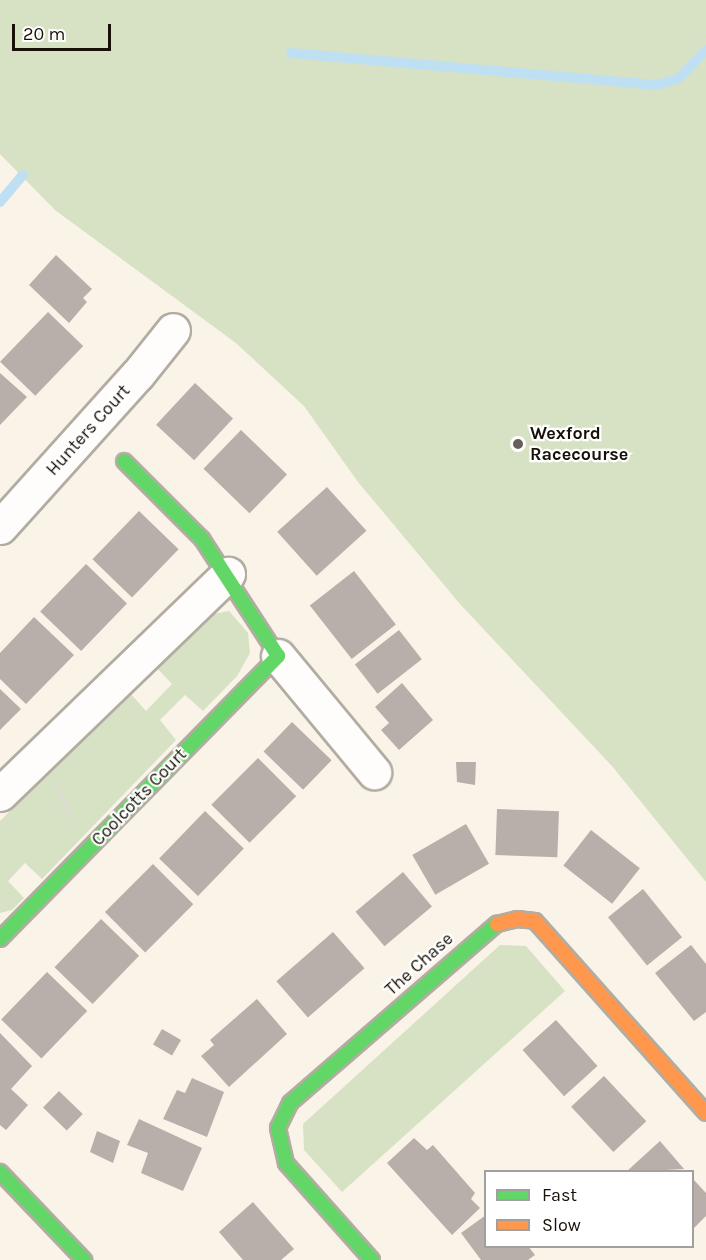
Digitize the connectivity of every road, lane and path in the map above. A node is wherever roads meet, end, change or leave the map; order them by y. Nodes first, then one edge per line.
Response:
1 (172, 330) dead end
2 (124, 461) dead end
3 (0, 527) edge
4 (228, 574) junction
5 (278, 656) junction
6 (30, 762) junction
7 (374, 772) dead end
8 (0, 794) edge
9 (94, 844) junction
10 (0, 939) edge
11 (706, 1113) edge
12 (0, 1172) edge
13 (84, 1260) edge
14 (372, 1260) edge

1 - 3 street, Hunters Court
2 - 4 street
4 - 5 street
4 - 6 street
5 - 7 street
5 - 9 street, Coolcotts Court
6 - 8 street
6 - 9 path
9 - 10 street, Coolcotts Court
11 - 14 street, The Chase
12 - 13 street

